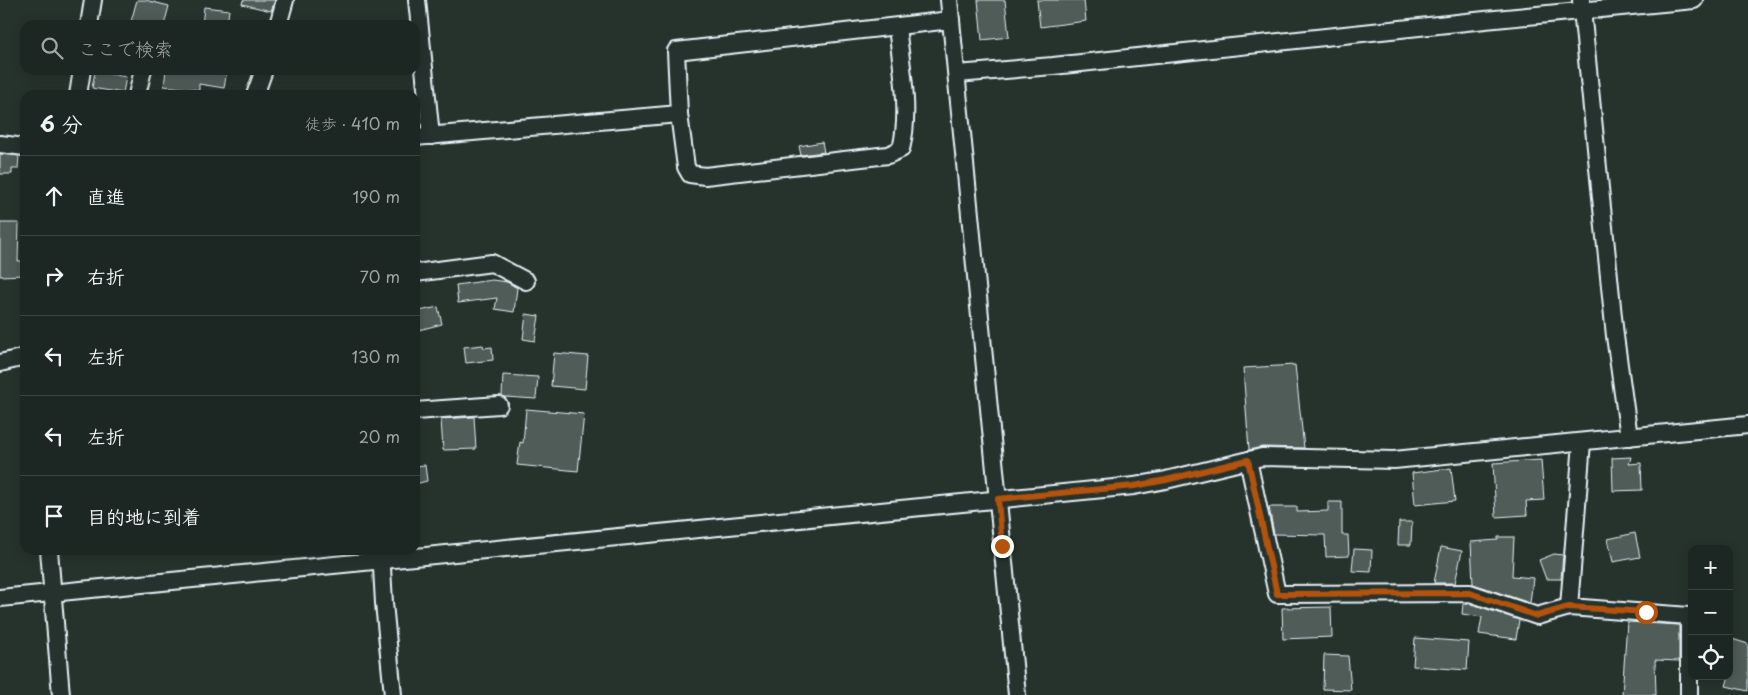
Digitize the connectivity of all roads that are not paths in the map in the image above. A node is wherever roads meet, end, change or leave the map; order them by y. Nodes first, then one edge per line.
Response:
1 (93, 0) edge
2 (285, 0) edge
3 (417, 0) edge
4 (949, 0) edge
5 (1694, 0) edge
6 (1581, 6) edge
7 (90, 20) edge
8 (279, 20) edge
9 (418, 20) edge
10 (951, 20) junction
11 (897, 26) junction
12 (420, 68) edge
13 (957, 74) junction
14 (81, 75) edge
15 (142, 75) edge
16 (262, 75) edge
17 (79, 90) edge
18 (138, 90) edge
19 (257, 90) edge
20 (679, 114) junction
21 (423, 137) edge
22 (0, 144) edge
23 (20, 146) edge
24 (420, 272) edge
25 (526, 281) dead end
26 (20, 358) edge
27 (0, 363) edge
28 (499, 405) dead end
29 (420, 411) edge
30 (1748, 425) edge
31 (1629, 437) junction
32 (1582, 442) junction
33 (1248, 460) junction
34 (998, 499) junction
35 (420, 551) edge
36 (49, 555) edge
37 (381, 555) edge
38 (52, 593) junction
39 (0, 598) edge
40 (1569, 607) junction
41 (61, 695) edge
42 (393, 695) edge
43 (1017, 695) edge
44 (1689, 695) edge

1 - 7 street
2 - 8 street
3 - 9 street
4 - 10 street
5 - 6 street
6 - 13 street
6 - 31 street
10 - 11 street
10 - 13 street
11 - 20 street
11 - 20 street
12 - 21 street
13 - 34 street
14 - 17 street
15 - 18 street
16 - 19 street
20 - 21 street
22 - 23 street
24 - 25 street
26 - 27 street
28 - 29 street
30 - 31 street
31 - 32 street
32 - 33 street
32 - 40 street
33 - 34 street
33 - 40 street
34 - 35 street
34 - 43 street
36 - 38 street
37 - 38 street
37 - 42 street
38 - 39 street
38 - 41 street
40 - 44 street

